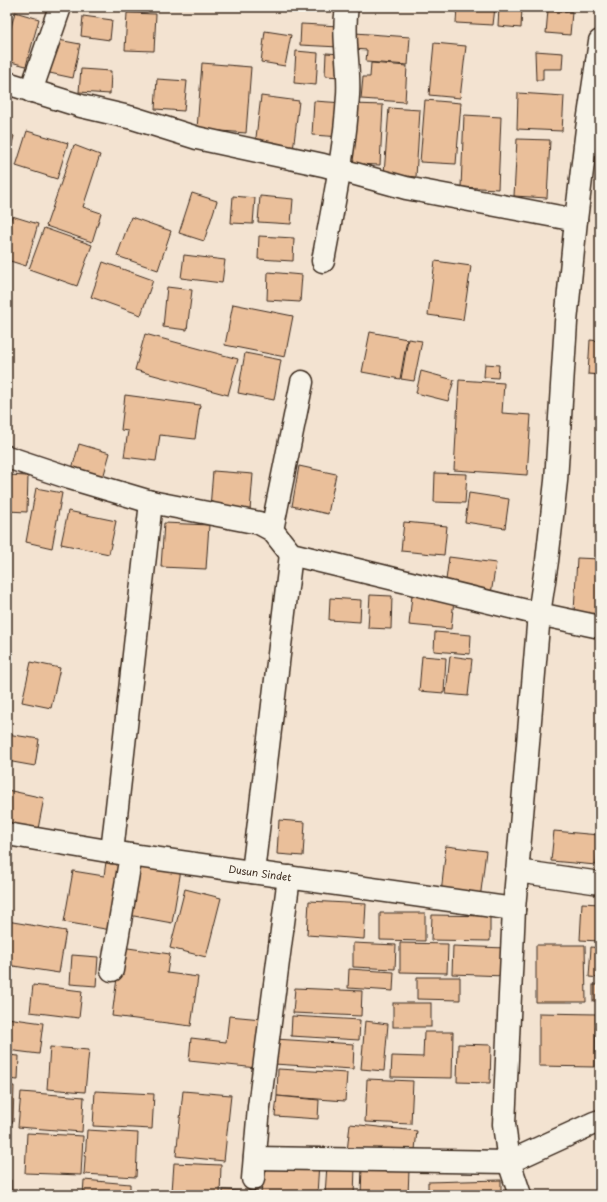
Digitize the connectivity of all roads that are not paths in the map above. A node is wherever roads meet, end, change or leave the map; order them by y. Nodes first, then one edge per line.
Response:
1 (60, 7) edge
2 (347, 7) edge
3 (599, 55) edge
4 (7, 83) edge
5 (31, 91) junction
6 (339, 170) junction
7 (576, 220) junction
8 (323, 261) dead end
9 (302, 382) dead end
10 (7, 457) edge
11 (152, 502) junction
12 (272, 530) junction
13 (291, 554) junction
14 (539, 614) junction
15 (600, 627) edge
16 (7, 834) edge
17 (121, 854) junction
18 (517, 870) junction
19 (253, 872) junction
20 (289, 877) junction
21 (600, 883) edge
22 (514, 909) junction
23 (112, 970) dead end
24 (600, 1121) edge
25 (255, 1158) junction
26 (509, 1162) junction
27 (253, 1179) dead end
28 (520, 1195) edge

1 - 5 street
2 - 6 street
3 - 7 street
4 - 5 street
5 - 6 street
6 - 7 street
6 - 8 street
7 - 14 street
9 - 12 street
10 - 11 street
11 - 12 street
11 - 17 street
12 - 13 street
13 - 14 street
13 - 19 street
14 - 15 street
14 - 18 street
16 - 17 street, Dusun Sindet
17 - 19 street, Dusun Sindet
17 - 23 street
18 - 21 street
18 - 22 street
19 - 20 street, Dusun Sindet
20 - 22 street, Dusun Sindet
20 - 25 street
22 - 26 street
24 - 26 street
25 - 26 street
25 - 27 street
26 - 28 street

